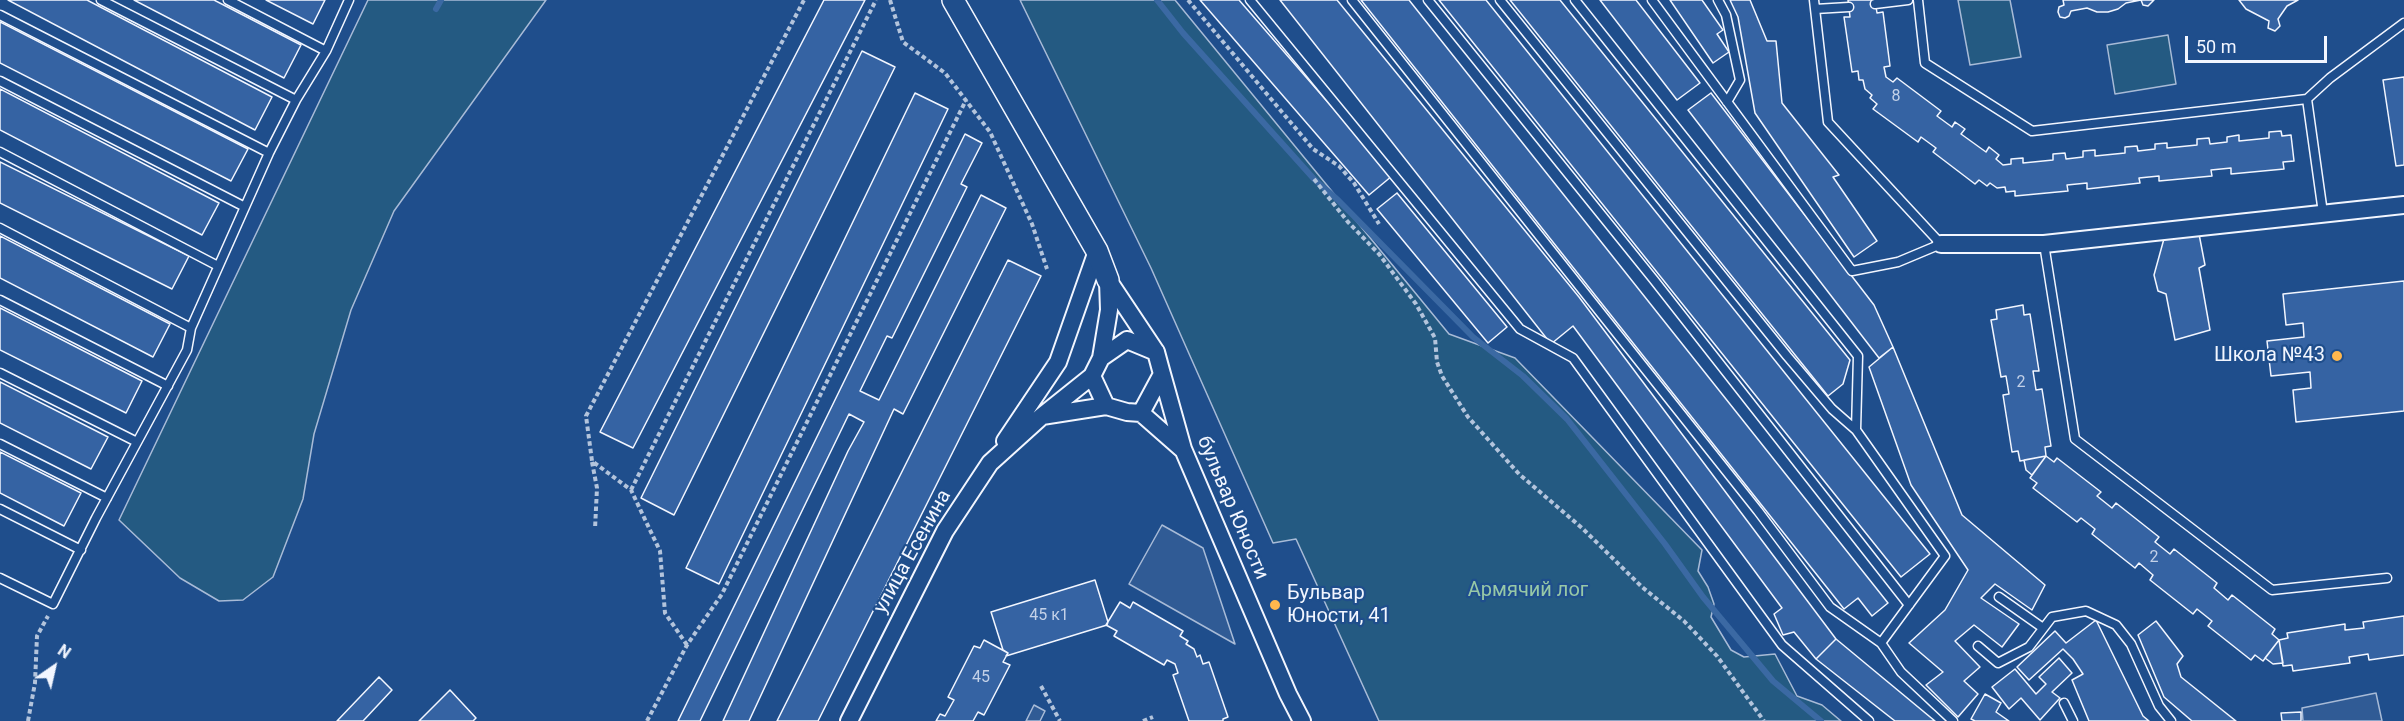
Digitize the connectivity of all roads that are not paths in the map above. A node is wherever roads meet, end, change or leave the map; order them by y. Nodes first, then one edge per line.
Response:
1 (101, 0) edge
2 (228, 0) edge
3 (349, 0) edge
4 (953, 0) edge
5 (1250, 0) edge
6 (1352, 0) edge
7 (1428, 0) edge
8 (1500, 0) edge
9 (1575, 0) edge
10 (1652, 0) edge
11 (1718, 0) edge
12 (1908, 0) edge
13 (1918, 0) edge
14 (1814, 4) edge
15 (1875, 4) dead end
16 (1849, 7) dead end
17 (0, 15) edge
18 (2404, 23) edge
19 (326, 51) junction
20 (0, 81) edge
21 (2307, 99) junction
22 (296, 100) junction
23 (1727, 102) junction
24 (0, 152) edge
25 (269, 153) junction
26 (2404, 205) edge
27 (245, 207) junction
28 (2323, 213) junction
29 (0, 228) edge
30 (1941, 244) junction
31 (2044, 244) junction
32 (1097, 251) junction
33 (218, 266) junction
34 (1108, 280) junction
35 (0, 300) edge
36 (191, 328) junction
37 (1156, 352) junction
38 (1101, 358) junction
39 (0, 373) edge
40 (1162, 374) junction
41 (1092, 376) junction
42 (168, 386) junction
43 (1106, 406) junction
44 (1141, 413) junction
45 (1041, 416) junction
46 (1856, 430) junction
47 (137, 442) junction
48 (0, 444) edge
49 (1183, 449) junction
50 (990, 463) junction
51 (107, 498) junction
52 (0, 509) edge
53 (81, 550) junction
54 (0, 578) edge
55 (2387, 578) dead end
56 (1999, 597) dead end
57 (1909, 605) junction
58 (2043, 628) junction
59 (1881, 643) junction
60 (1978, 646) dead end
61 (2064, 703) dead end
62 (849, 721) edge
63 (1302, 721) edge
64 (1869, 721) edge
65 (1953, 721) edge
66 (2073, 721) edge
67 (2171, 721) edge

1 - 22 lane
2 - 19 lane
3 - 19 lane
4 - 32 street
5 - 64 lane
6 - 59 lane
7 - 57 lane
8 - 46 lane
9 - 46 lane
10 - 23 lane
11 - 23 lane
12 - 15 lane
13 - 21 lane
14 - 16 lane
14 - 30 lane
17 - 25 lane
18 - 21 lane
19 - 22 lane
20 - 27 lane
21 - 28 lane
22 - 25 lane
23 - 30 lane
24 - 33 lane
25 - 27 lane
26 - 28 street
27 - 33 lane
28 - 31 street
29 - 36 lane
30 - 31 street
31 - 55 lane
32 - 34 street
32 - 50 street
33 - 36 lane
34 - 37 street
34 - 38 street
35 - 42 lane
36 - 42 lane
37 - 38 street
37 - 40 street
38 - 41 street
39 - 47 lane
40 - 44 street
40 - 49 street, бульвар Юности
41 - 43 street
41 - 45 street, улица Есенина
42 - 47 lane
43 - 44 street
43 - 45 street
44 - 49 street
45 - 50 street, улица Есенина
46 - 57 lane
47 - 51 lane
48 - 51 lane
49 - 63 street, бульвар Юности
50 - 62 street, улица Есенина
51 - 53 lane
52 - 53 lane
53 - 54 lane
56 - 58 lane
57 - 59 lane
58 - 60 lane
58 - 67 lane
59 - 65 lane
61 - 66 lane

